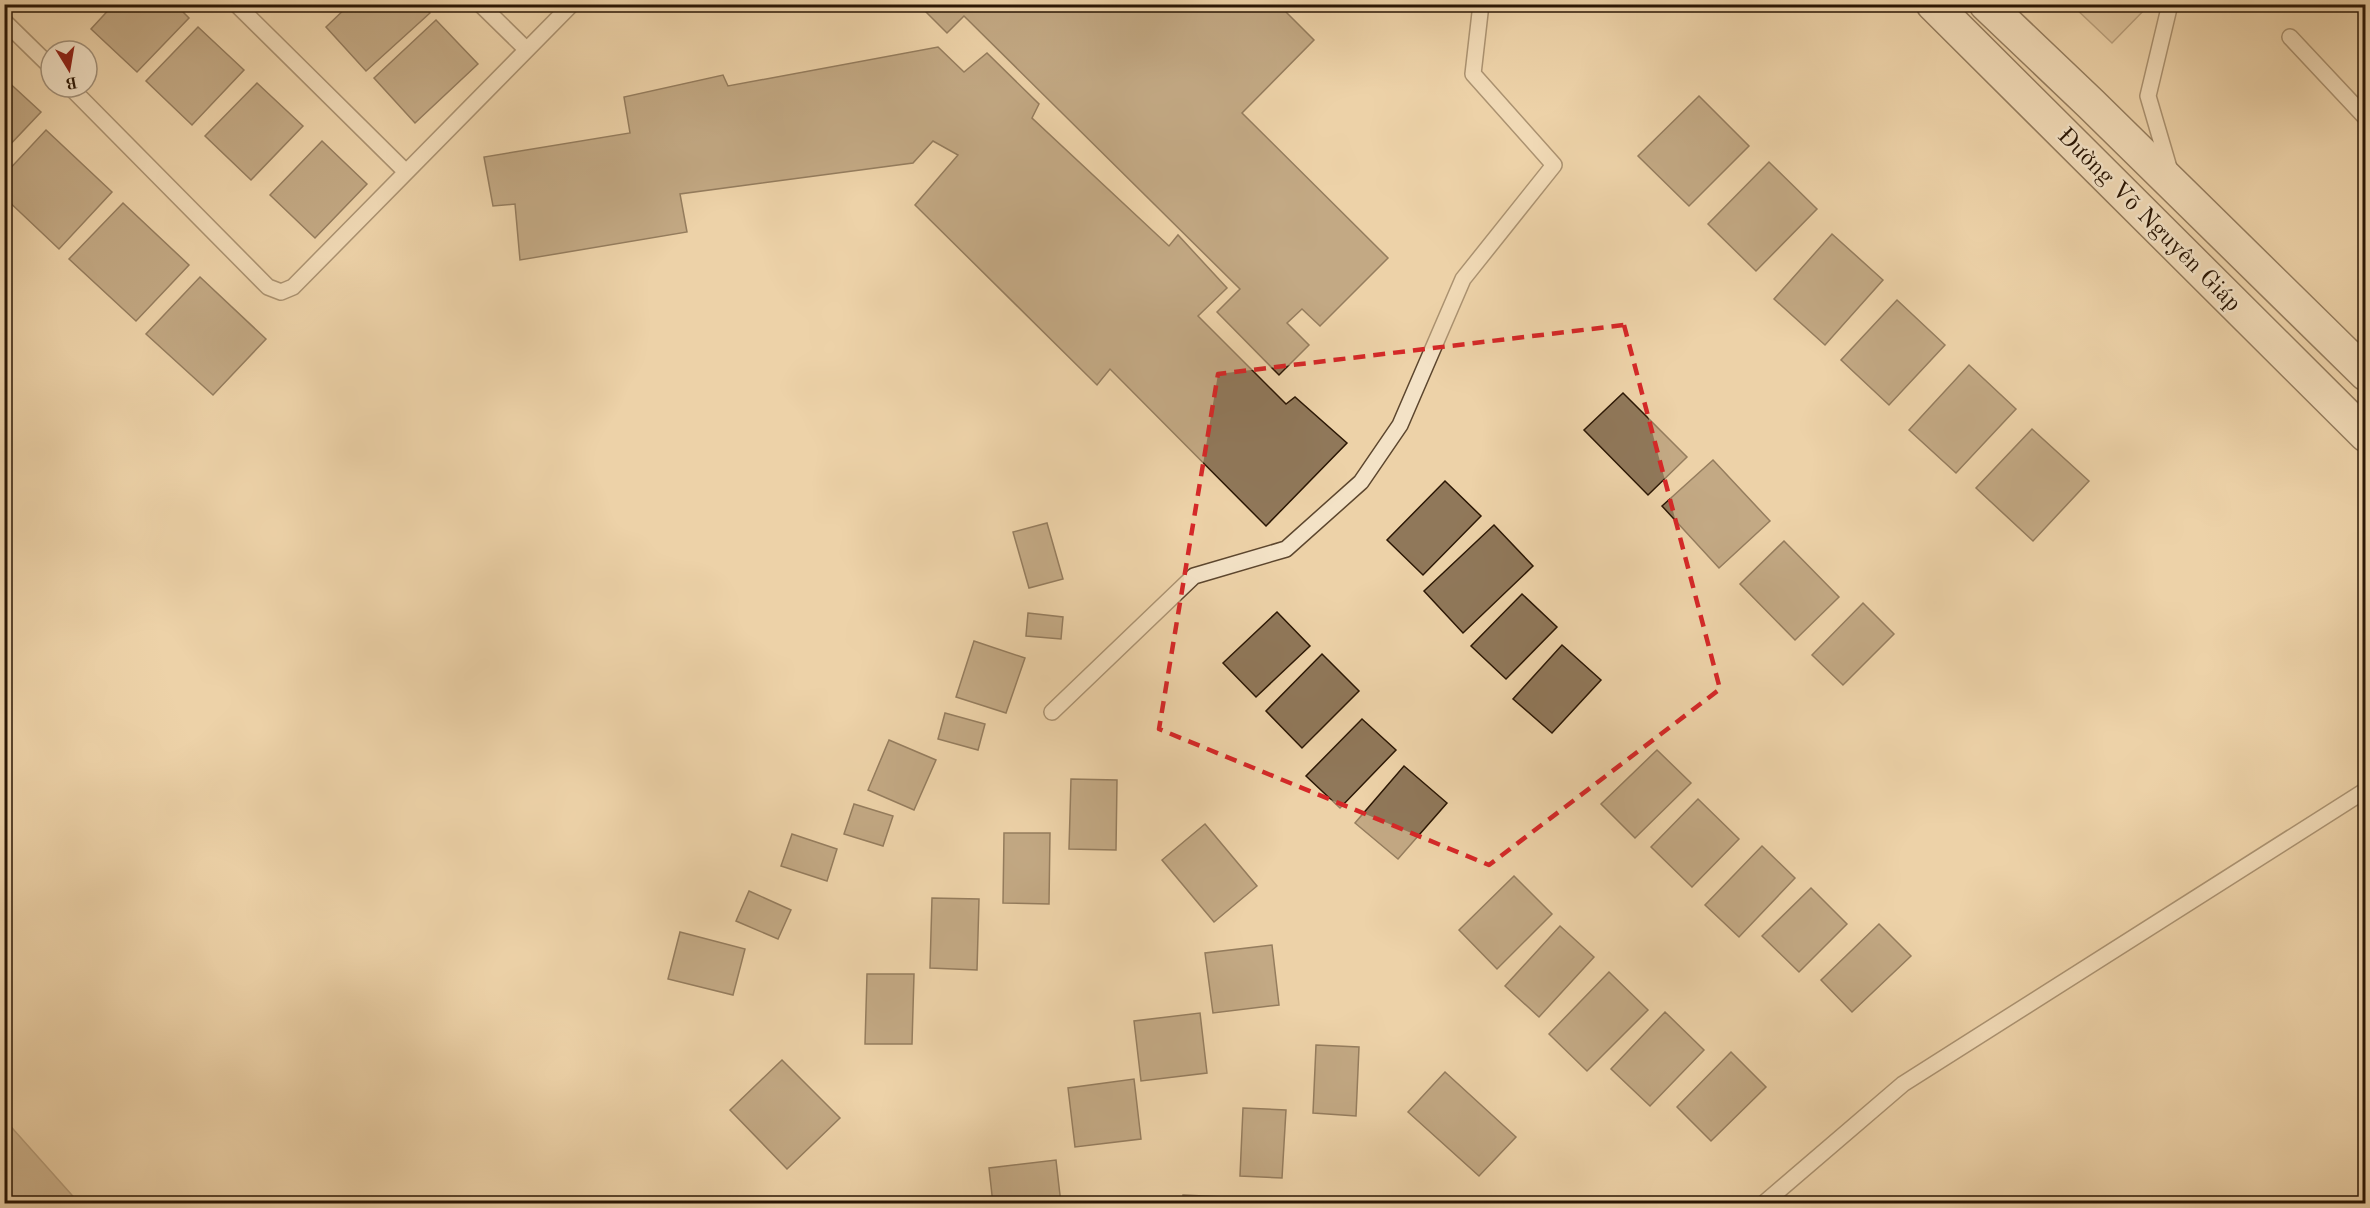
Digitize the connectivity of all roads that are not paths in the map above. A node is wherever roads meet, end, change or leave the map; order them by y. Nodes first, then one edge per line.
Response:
1 (236, 4) edge
2 (480, 4) edge
3 (572, 4) edge
4 (1481, 4) edge
5 (1933, 4) edge
6 (1986, 4) edge
7 (2170, 4) edge
8 (4, 21) edge
9 (2290, 37) dead end
10 (526, 50) junction
11 (39, 56) edge
12 (82, 99) edge
13 (2091, 104) junction
14 (2366, 118) edge
15 (2061, 129) junction
16 (405, 171) junction
17 (2174, 186) junction
18 (2366, 374) edge
19 (2366, 435) edge
20 (1052, 712) dead end
21 (2366, 790) edge
22 (1763, 1203) edge

1 - 16 lane
2 - 10 lane
3 - 10 lane
4 - 20 lane
5 - 15 main road, Đường Võ Nguyên Giáp
6 - 13 main road, Đường Võ Nguyên Giáp
7 - 17 lane
8 - 11 lane
9 - 14 lane
10 - 16 lane
12 - 16 lane
13 - 15 main road
13 - 17 main road, Đường Võ Nguyên Giáp
15 - 19 main road, Đường Võ Nguyên Giáp
17 - 18 main road, Đường Võ Nguyên Giáp
21 - 22 lane

